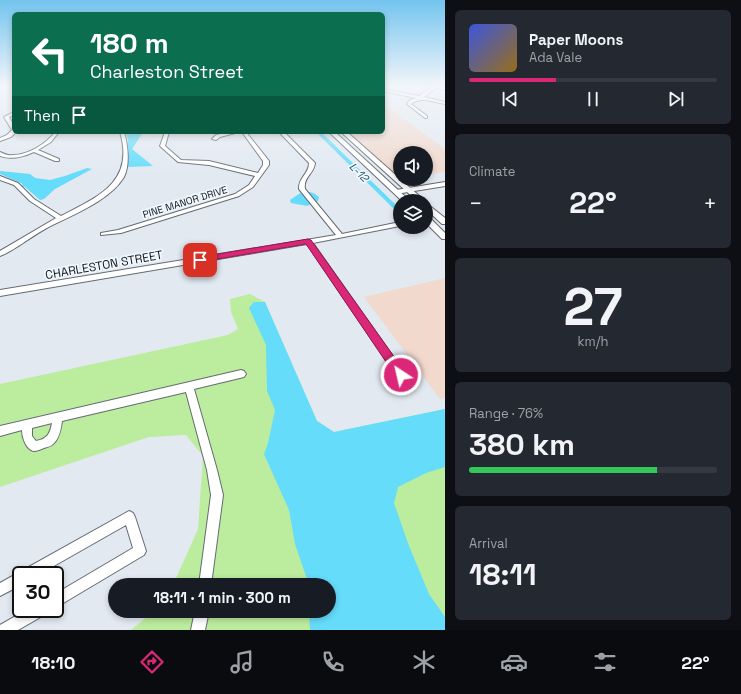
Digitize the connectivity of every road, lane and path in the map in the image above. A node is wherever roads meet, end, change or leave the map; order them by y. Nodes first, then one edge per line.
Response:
1 (10, 115) edge
2 (12, 127) edge
3 (12, 133) edge
4 (55, 134) edge
5 (123, 134) edge
6 (167, 134) edge
7 (228, 134) edge
8 (246, 134) edge
9 (283, 134) edge
10 (334, 134) edge
11 (335, 134) edge
12 (346, 134) edge
13 (214, 139) dead end
14 (0, 140) edge
15 (354, 141) junction
16 (34, 150) junction
17 (0, 154) edge
18 (57, 160) dead end
19 (259, 175) junction
20 (0, 178) edge
21 (445, 184) edge
22 (409, 190) junction
23 (396, 192) joint
24 (413, 194) edge
25 (433, 211) edge
26 (60, 218) junction
27 (445, 222) edge
28 (393, 225) edge
29 (433, 226) edge
30 (103, 234) dead end
31 (340, 236) junction
32 (445, 237) edge
33 (308, 241) junction
34 (0, 254) edge
35 (0, 293) edge
36 (241, 374) dead end
37 (401, 375) dead end
38 (189, 387) junction
39 (57, 419) junction
40 (27, 425) junction
41 (0, 431) edge
42 (42, 566) edge
43 (206, 578) edge
44 (12, 583) edge
45 (0, 590) edge
46 (64, 596) edge
47 (26, 618) edge
48 (201, 618) edge
49 (5, 630) edge
50 (198, 630) edge

1 - 2 street
3 - 14 street
4 - 16 street
5 - 26 street
6 - 19 street
7 - 13 street
8 - 19 street, PINE MANOR DRIVE
9 - 31 street
10 - 23 main road
11 - 15 main road
12 - 15 main road
15 - 22 main road
16 - 17 street
16 - 18 street
19 - 30 street, PINE MANOR DRIVE
20 - 26 street
21 - 22 street
22 - 23 street
22 - 24 main road
25 - 27 main road
26 - 34 street
28 - 31 street, CHARLESTON STREET
29 - 32 main road
31 - 33 street, CHARLESTON STREET
33 - 35 street, CHARLESTON STREET
33 - 37 street
36 - 38 street
38 - 39 street
38 - 43 street
39 - 40 street
39 - 40 street
40 - 41 street
42 - 46 street
44 - 45 street
47 - 49 street
48 - 50 street

